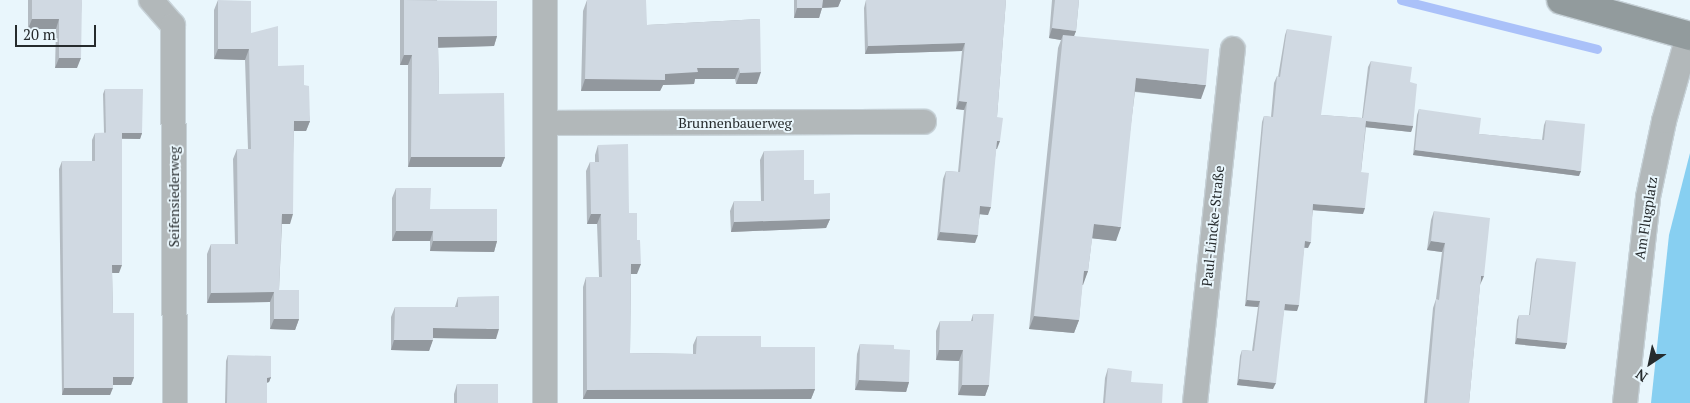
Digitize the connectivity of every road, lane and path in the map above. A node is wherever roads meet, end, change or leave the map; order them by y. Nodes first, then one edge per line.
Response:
1 (151, 0) edge
2 (546, 0) edge
3 (1561, 0) edge
4 (1689, 36) edge
5 (1233, 49) dead end
6 (924, 122) dead end
7 (547, 123) junction
8 (175, 403) edge
9 (545, 403) edge
10 (1195, 403) edge
11 (1625, 403) edge

1 - 8 street, Seifensiederweg
2 - 7 street
3 - 4 main road
4 - 11 street, Am Flugplatz
5 - 10 street, Paul-Lincke-Straße
6 - 7 street, Brunnenbauerweg
7 - 9 street

